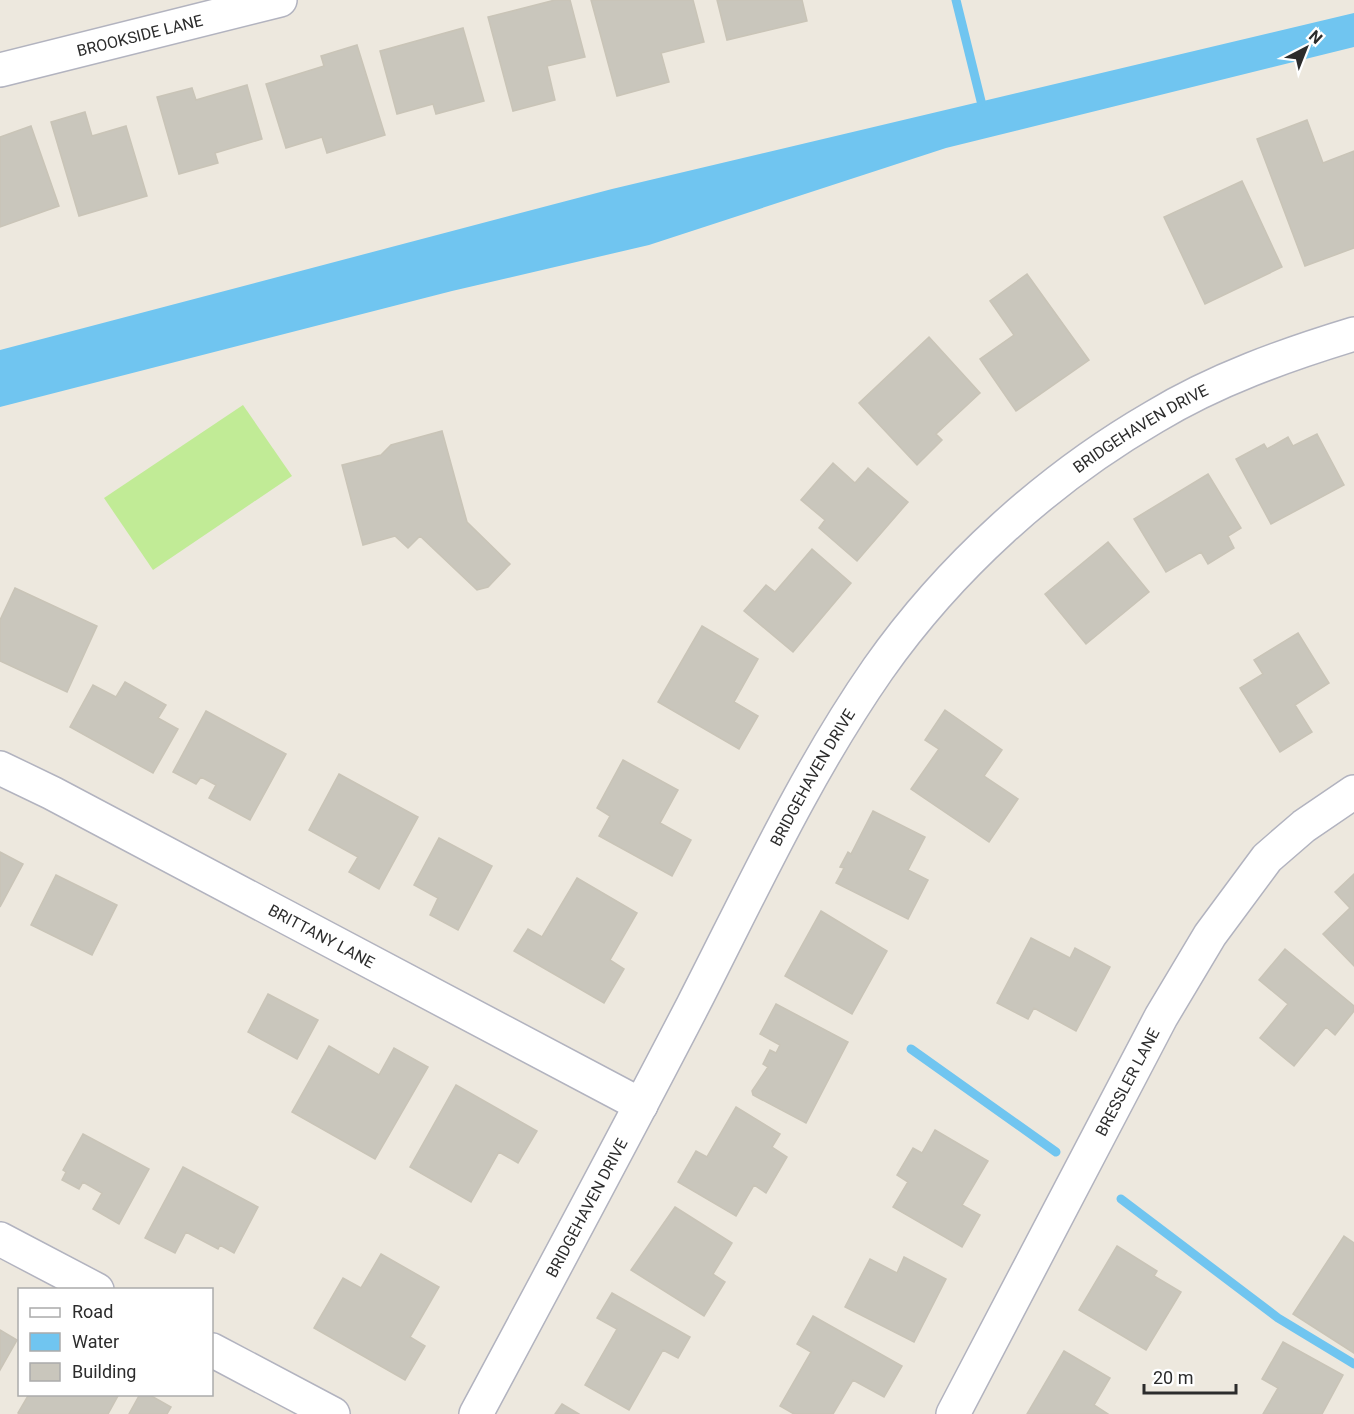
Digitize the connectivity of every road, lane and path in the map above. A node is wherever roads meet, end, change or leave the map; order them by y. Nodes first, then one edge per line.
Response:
1 (280, 0) edge
2 (0, 70) edge
3 (1354, 334) edge
4 (0, 768) edge
5 (1354, 792) edge
6 (641, 1105) junction
7 (0, 1239) edge
8 (93, 1288) edge
9 (213, 1351) edge
10 (333, 1414) edge
11 (476, 1414) edge
12 (953, 1414) edge

1 - 2 street, BROOKSIDE LANE
3 - 6 street, BRIDGEHAVEN DRIVE
4 - 6 street, BRITTANY LANE
5 - 12 street, BRESSLER LANE
6 - 11 street, BRIDGEHAVEN DRIVE
7 - 8 street
9 - 10 street

